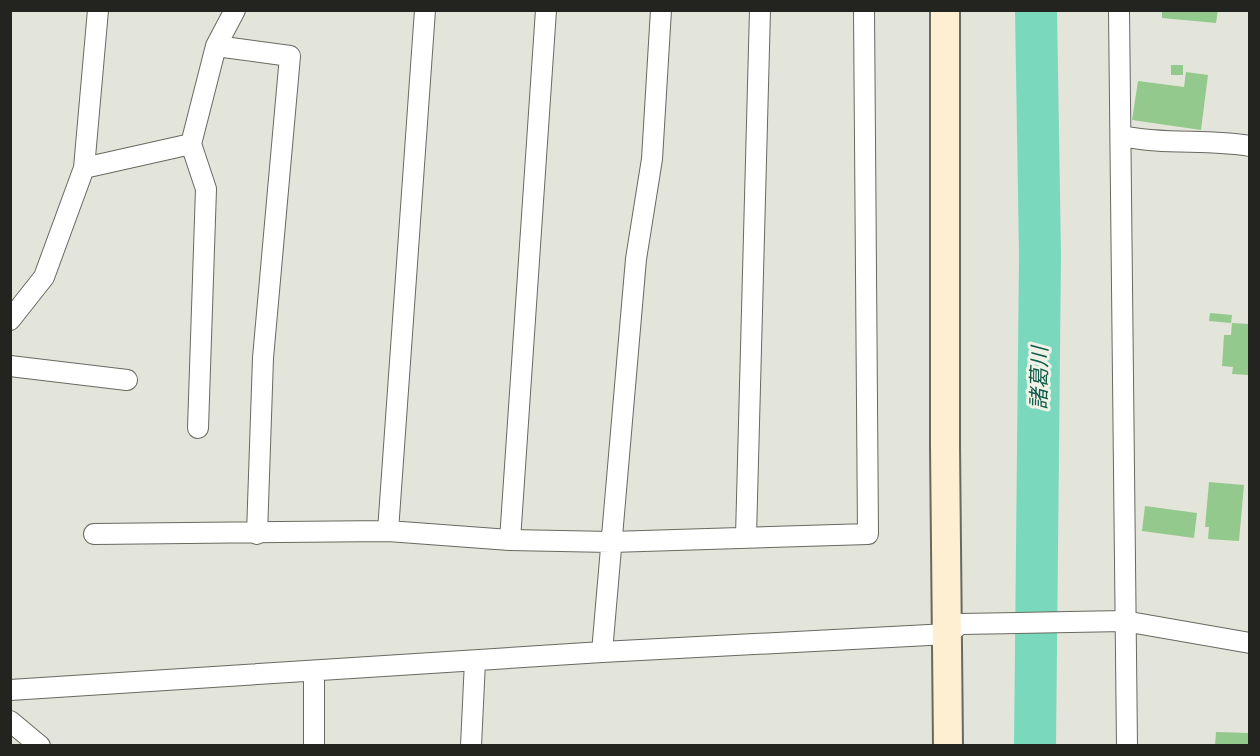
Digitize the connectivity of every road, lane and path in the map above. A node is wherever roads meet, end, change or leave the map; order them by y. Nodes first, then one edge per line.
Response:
1 (99, 10) edge
2 (235, 10) edge
3 (425, 10) edge
4 (546, 10) edge
5 (661, 10) edge
6 (760, 10) edge
7 (864, 10) edge
8 (945, 10) edge
9 (1119, 10) edge
10 (216, 46) junction
11 (1121, 136) junction
12 (191, 144) junction
13 (1250, 146) edge
14 (84, 168) junction
15 (10, 320) edge
16 (10, 366) edge
17 (127, 380) dead end
18 (198, 428) dead end
19 (388, 531) junction
20 (94, 534) dead end
21 (257, 534) junction
22 (746, 536) junction
23 (510, 540) junction
24 (611, 542) junction
25 (1124, 621) junction
26 (954, 629) junction
27 (1250, 643) edge
28 (602, 652) junction
29 (475, 661) junction
30 (314, 672) junction
31 (10, 690) edge
32 (10, 721) edge
33 (40, 746) edge
34 (314, 746) edge
35 (471, 746) edge
36 (948, 746) edge
37 (1127, 746) edge

1 - 14 street
2 - 10 street
3 - 19 street
4 - 23 street
5 - 24 street
6 - 22 street
7 - 22 street
8 - 26 street
9 - 11 street
10 - 12 street
10 - 21 street
11 - 13 street
11 - 25 street
12 - 14 street
12 - 18 street
14 - 15 street
16 - 17 street
19 - 21 street
19 - 23 street
20 - 21 street
22 - 24 street
23 - 24 street
24 - 28 street
25 - 26 street
25 - 27 street
25 - 37 street
26 - 28 street
26 - 36 street
28 - 29 street
29 - 30 street
29 - 35 street
30 - 31 street
30 - 34 street
32 - 33 street

